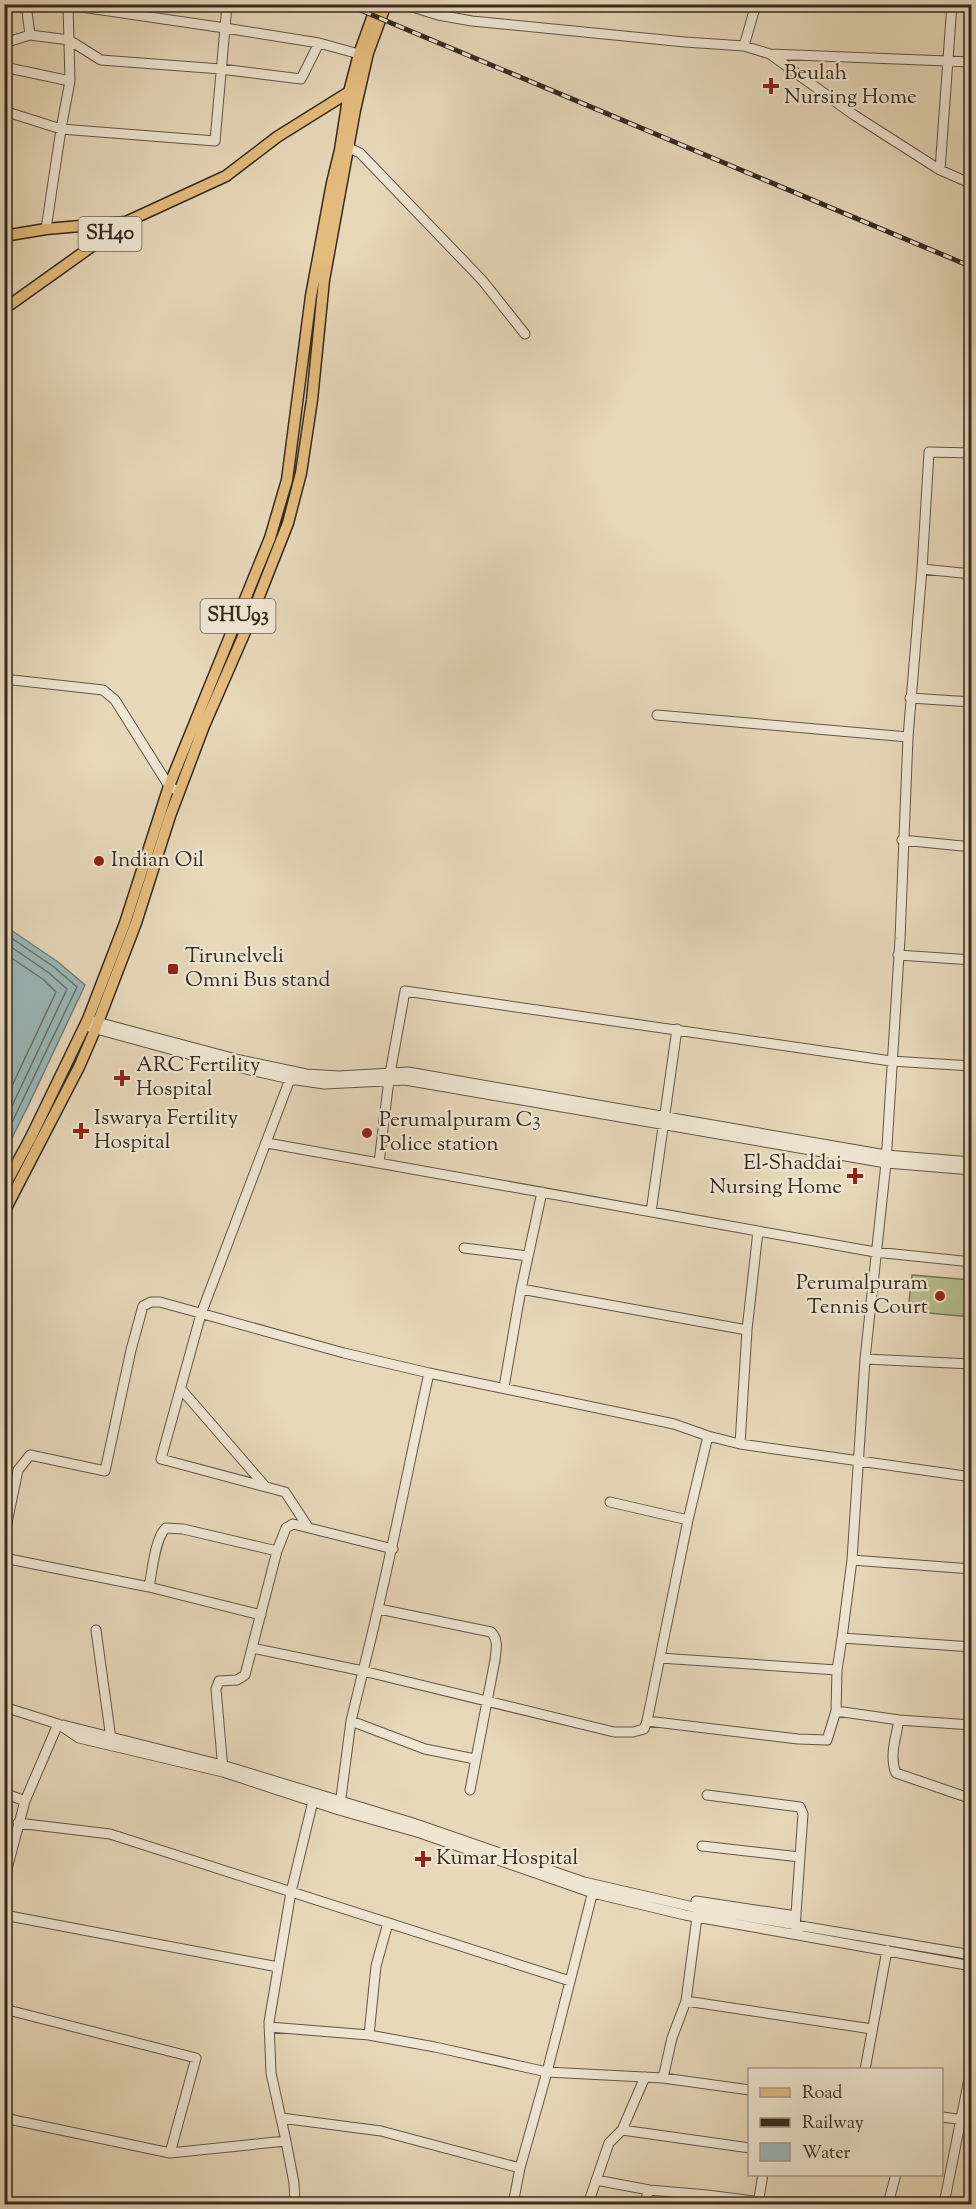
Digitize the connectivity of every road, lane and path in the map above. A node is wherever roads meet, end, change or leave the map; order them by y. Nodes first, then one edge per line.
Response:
1 (26, 4) edge
2 (227, 4) edge
3 (377, 4) edge
4 (386, 4) edge
5 (403, 4) edge
6 (756, 4) edge
7 (952, 4) edge
8 (68, 5) edge
9 (225, 28) junction
10 (30, 35) junction
11 (69, 40) junction
12 (4, 43) edge
13 (320, 44) junction
14 (744, 46) junction
15 (359, 54) junction
16 (770, 54) junction
17 (948, 60) junction
18 (972, 63) edge
19 (4, 67) edge
20 (221, 69) junction
21 (70, 81) junction
22 (349, 92) junction
23 (4, 111) edge
24 (62, 129) junction
25 (349, 148) junction
26 (940, 170) junction
27 (972, 184) edge
28 (126, 222) junction
29 (46, 229) junction
30 (4, 236) edge
31 (4, 309) edge
32 (525, 334) dead end
33 (972, 453) edge
34 (922, 569) junction
35 (972, 574) edge
36 (4, 679) edge
37 (910, 698) junction
38 (972, 702) edge
39 (657, 715) dead end
40 (908, 737) junction
41 (174, 789) junction
42 (902, 840) junction
43 (972, 847) edge
44 (898, 955) junction
45 (972, 960) edge
46 (91, 1024) junction
47 (677, 1029) junction
48 (891, 1061) junction
49 (972, 1066) edge
50 (390, 1076) junction
51 (290, 1079) junction
52 (664, 1120) junction
53 (267, 1143) junction
54 (886, 1159) junction
55 (972, 1162) edge
56 (379, 1163) junction
57 (972, 1170) edge
58 (4, 1187) edge
59 (542, 1192) junction
60 (4, 1212) edge
61 (651, 1212) junction
62 (758, 1231) junction
63 (464, 1248) dead end
64 (875, 1252) junction
65 (528, 1256) junction
66 (972, 1262) edge
67 (521, 1289) junction
68 (201, 1314) junction
69 (747, 1330) junction
70 (865, 1359) junction
71 (972, 1364) edge
72 (429, 1373) junction
73 (504, 1387) junction
74 (181, 1389) junction
75 (708, 1436) junction
76 (740, 1444) junction
77 (858, 1460) junction
78 (972, 1477) edge
79 (265, 1486) junction
80 (610, 1502) dead end
81 (688, 1520) junction
82 (308, 1527) junction
83 (4, 1538) edge
84 (393, 1549) junction
85 (277, 1551) junction
86 (4, 1558) edge
87 (852, 1560) junction
88 (972, 1569) edge
89 (149, 1587) junction
90 (379, 1609) junction
91 (261, 1615) junction
92 (96, 1630) dead end
93 (842, 1638) junction
94 (972, 1647) edge
95 (252, 1648) junction
96 (660, 1658) junction
97 (837, 1670) junction
98 (363, 1671) junction
99 (488, 1702) junction
100 (4, 1707) edge
101 (836, 1711) junction
102 (899, 1720) junction
103 (351, 1721) junction
104 (647, 1721) junction
105 (58, 1724) junction
106 (972, 1725) edge
107 (111, 1739) junction
108 (475, 1760) junction
109 (223, 1768) junction
110 (470, 1790) dead end
111 (4, 1793) edge
112 (707, 1795) dead end
113 (972, 1799) edge
114 (25, 1801) junction
115 (313, 1801) junction
116 (340, 1806) junction
117 (18, 1822) junction
118 (702, 1846) dead end
119 (800, 1857) junction
120 (7, 1859) edge
121 (4, 1880) edge
122 (594, 1888) junction
123 (291, 1893) junction
124 (696, 1901) dead end
125 (4, 1915) edge
126 (697, 1917) junction
127 (388, 1923) junction
128 (795, 1924) junction
129 (887, 1950) junction
130 (972, 1955) edge
131 (972, 1966) edge
132 (278, 1967) junction
133 (570, 1981) junction
134 (686, 2001) junction
135 (4, 2009) edge
136 (269, 2027) junction
137 (872, 2029) junction
138 (369, 2035) junction
139 (866, 2068) edge
140 (971, 2070) edge
141 (547, 2072) junction
142 (645, 2077) junction
143 (663, 2078) junction
144 (748, 2090) edge
145 (943, 2117) edge
146 (4, 2118) edge
147 (281, 2118) junction
148 (961, 2120) junction
149 (972, 2121) edge
150 (622, 2130) junction
151 (286, 2141) junction
152 (748, 2148) edge
153 (170, 2153) junction
154 (520, 2168) junction
155 (763, 2176) edge
156 (896, 2176) edge
157 (596, 2180) junction
158 (649, 2190) junction
159 (706, 2200) edge
160 (514, 2202) edge
161 (758, 2204) edge
162 (295, 2205) edge
163 (528, 2205) edge
164 (588, 2205) edge
165 (644, 2205) edge
166 (777, 2205) edge
167 (888, 2205) edge
168 (944, 2205) edge

1 - 10 street
2 - 9 street
3 - 15 main road, SHU93
4 - 25 main road, SHU93
5 - 14 street
6 - 14 street
7 - 17 street
8 - 9 street
8 - 11 street
9 - 13 street
9 - 20 street
10 - 11 street
10 - 12 street
11 - 20 street
11 - 21 street
13 - 15 street
13 - 20 street
14 - 16 street
15 - 22 main road, SHU93
16 - 17 street
16 - 26 street
17 - 18 street
17 - 26 street
19 - 21 street
20 - 24 street
21 - 24 street
22 - 28 main road, SH40
22 - 41 main road, SHU93
23 - 24 street
24 - 29 street
25 - 32 street
25 - 41 main road, SHU93
26 - 27 street
28 - 29 main road
28 - 31 main road, SH40
29 - 30 main road
33 - 34 street
34 - 35 street
34 - 37 street
36 - 41 street
37 - 38 street
37 - 40 street
39 - 40 street
40 - 42 street
41 - 46 main road, SHU93
42 - 43 street
42 - 44 street
44 - 45 street
44 - 48 street
46 - 50 street
46 - 51 street
46 - 58 main road, SHU93
46 - 60 main road, SHU93
47 - 48 street
47 - 50 street
47 - 52 street
48 - 49 street
48 - 54 street
50 - 51 street
50 - 52 street
50 - 56 street
51 - 53 street
52 - 54 street
52 - 61 street
53 - 56 street
53 - 68 street
54 - 55 street
54 - 57 street
54 - 64 street
56 - 59 street
59 - 61 street
59 - 65 street
61 - 62 street
62 - 64 street
62 - 69 street
63 - 65 street
64 - 66 street
64 - 70 street
65 - 67 street
67 - 69 street
67 - 73 street
68 - 72 street
68 - 74 street
68 - 83 street
69 - 76 street
70 - 71 street
70 - 77 street
72 - 73 street
72 - 84 street
73 - 75 street
74 - 79 street
74 - 79 street
75 - 76 street
75 - 81 street
76 - 77 street
77 - 78 street
77 - 87 street
79 - 82 street
80 - 81 street
81 - 96 street
82 - 84 street
82 - 85 street
84 - 90 street
85 - 89 street
85 - 91 street
86 - 89 street
87 - 88 street
87 - 93 street
89 - 91 street
90 - 98 street
90 - 99 street
91 - 95 street
92 - 107 street
93 - 94 street
93 - 97 street
95 - 98 street
95 - 109 street
96 - 97 street
96 - 104 street
97 - 101 street
98 - 99 street
98 - 103 street
99 - 104 street
99 - 108 street
100 - 105 street
101 - 102 street
101 - 104 street
102 - 106 street
102 - 113 street
103 - 108 street
103 - 116 street
105 - 107 street
105 - 109 street
105 - 114 street
107 - 109 street
108 - 110 street
109 - 115 street
109 - 116 street
111 - 114 street
112 - 119 street
114 - 117 street
115 - 116 street
115 - 123 street
116 - 122 street
117 - 120 street
117 - 123 street
118 - 119 street
119 - 128 street
120 - 121 street
122 - 126 street
122 - 128 street
122 - 133 street
123 - 127 street
123 - 132 street
124 - 128 street
125 - 132 street
126 - 128 street
126 - 134 street
127 - 133 street
127 - 138 street
128 - 129 street
128 - 130 street
129 - 131 street
129 - 137 street
132 - 136 street
133 - 141 street
134 - 137 street
134 - 143 street
135 - 153 street
136 - 138 street
136 - 147 street
137 - 139 street
138 - 141 street
140 - 148 street
141 - 142 street
141 - 154 street
142 - 143 street
142 - 150 street
143 - 144 street
145 - 148 street
146 - 153 street
147 - 151 street
147 - 154 street
148 - 149 street
148 - 168 street
150 - 152 street
150 - 157 street
151 - 153 street
151 - 162 street
154 - 160 street
155 - 161 street
156 - 167 street
157 - 158 street
157 - 164 street
158 - 159 street
158 - 165 street
159 - 161 street
160 - 163 street
161 - 166 street

